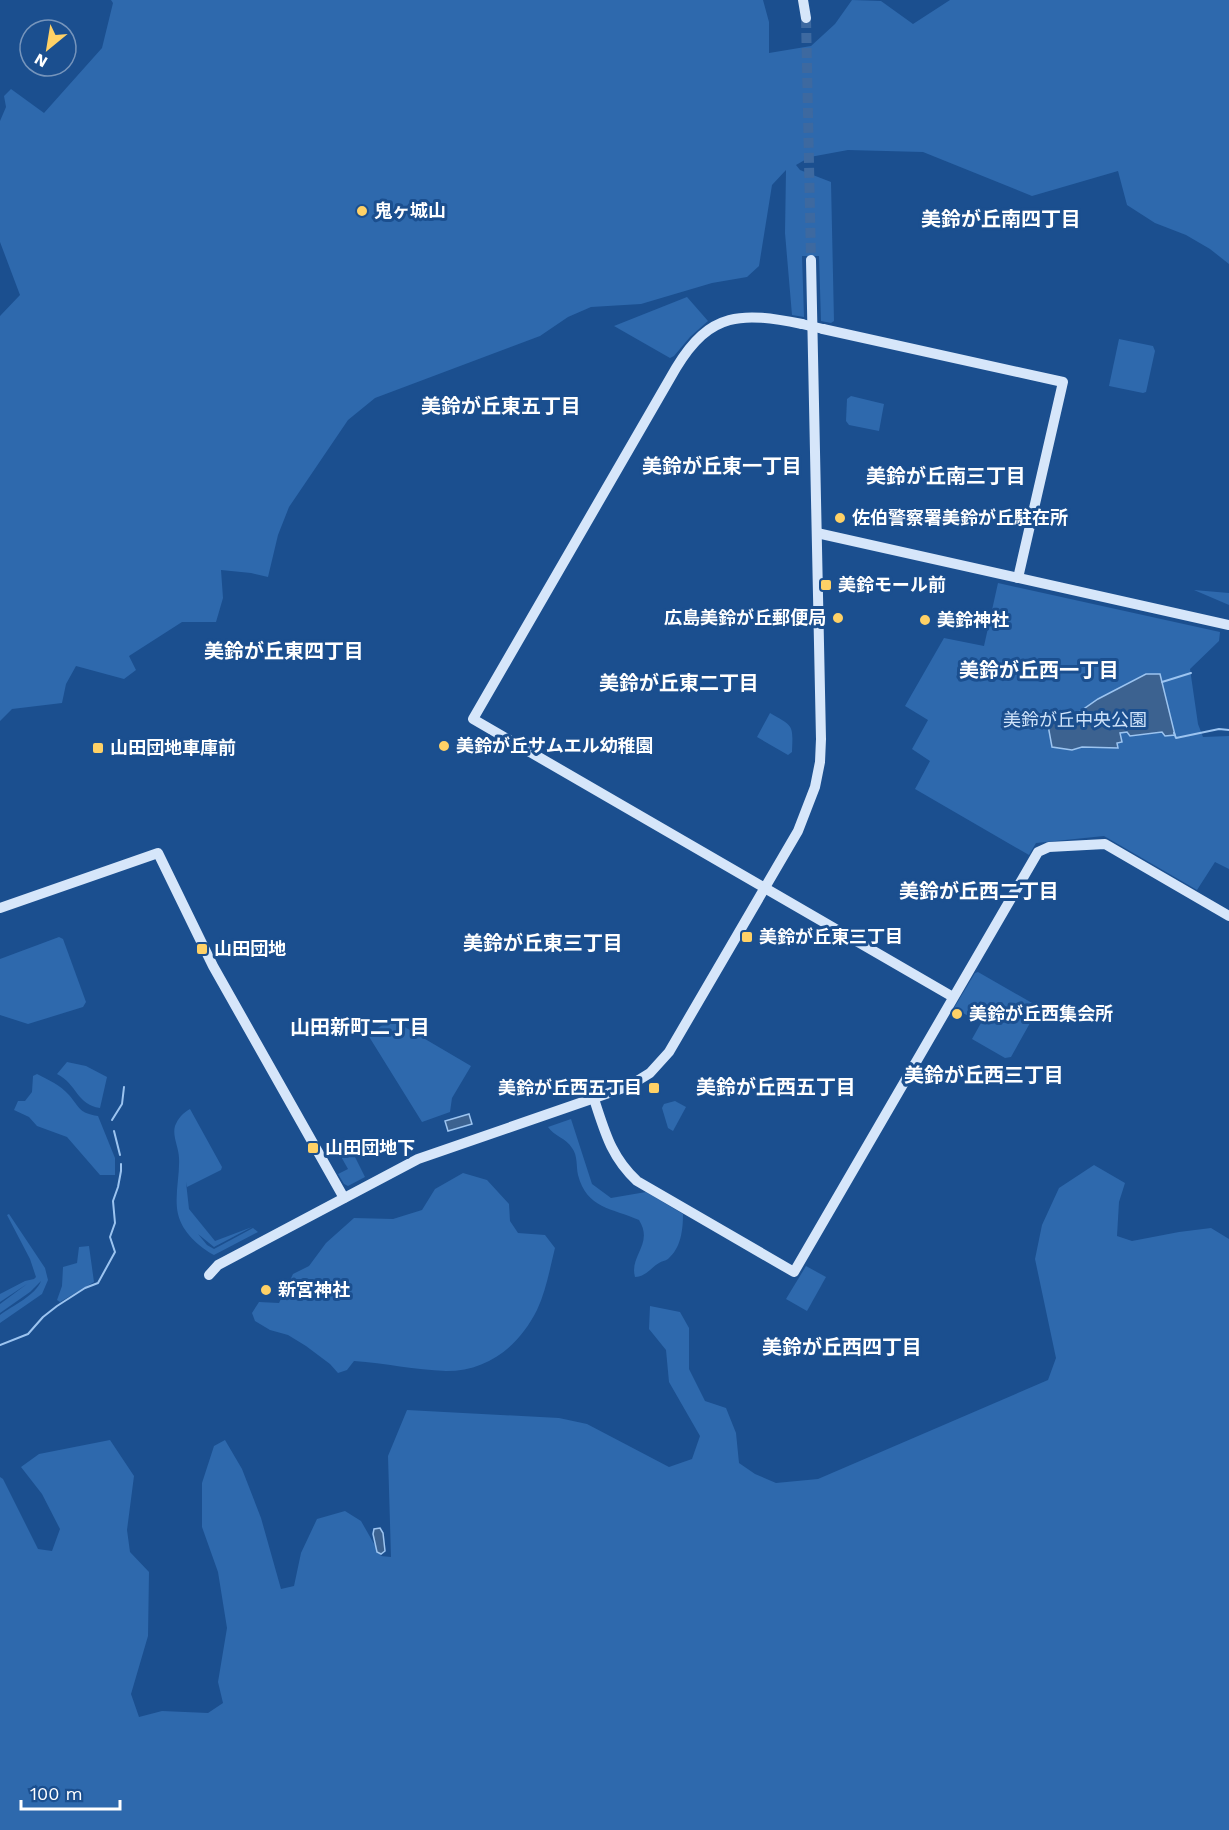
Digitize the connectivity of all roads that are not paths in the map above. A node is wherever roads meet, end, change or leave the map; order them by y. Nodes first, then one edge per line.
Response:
1 (803, 0) edge
2 (806, 18) tunnel mouth
3 (811, 260) tunnel mouth
4 (817, 534) junction
5 (1018, 578) junction
6 (1229, 625) edge
7 (764, 888) junction
8 (0, 908) edge
9 (1229, 916) edge
10 (953, 997) junction
11 (594, 1099) junction
12 (344, 1198) junction
13 (209, 1275) dead end

1 - 2 street
3 - 4 street
4 - 5 street
4 - 7 street
5 - 6 street
5 - 7 street, bridge
7 - 10 street
7 - 11 street
8 - 12 street
9 - 10 street
10 - 11 street
11 - 12 street
12 - 13 street

